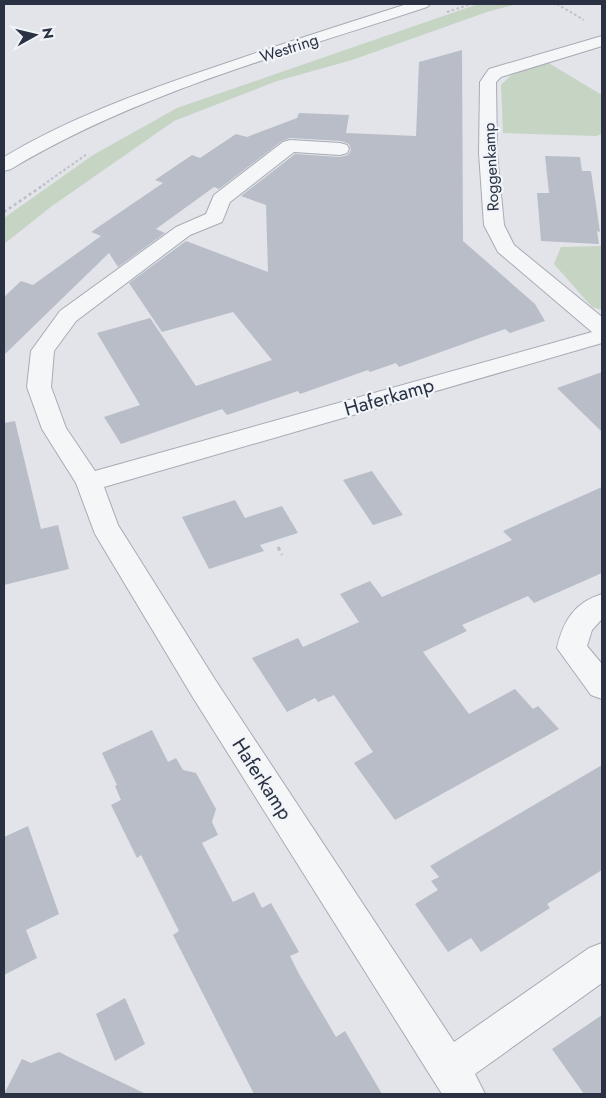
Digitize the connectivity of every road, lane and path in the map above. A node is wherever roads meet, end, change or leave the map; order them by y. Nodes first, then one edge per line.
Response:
1 (422, 4) edge
2 (557, 4) edge
3 (587, 21) dead end
4 (602, 41) edge
5 (156, 93) junction
6 (340, 149) joint
7 (88, 153) dead end
8 (488, 153) junction
9 (8, 168) edge
10 (4, 212) edge
11 (602, 328) edge
12 (602, 336) edge
13 (89, 482) junction
14 (278, 547) dead end
15 (282, 555) dead end
16 (602, 605) edge
17 (602, 686) edge
18 (602, 961) edge
19 (456, 1082) edge

1 - 5 street, Westring
2 - 3 path
4 - 8 street, Roggenkamp
5 - 9 street, Westring
5 - 9 street, Westring
6 - 8 path
6 - 13 street, Haferkamp
7 - 10 path
8 - 11 street, Roggenkamp
12 - 13 street, Haferkamp
13 - 19 street, Haferkamp
14 - 15 path
16 - 17 street
18 - 19 street, Haferkamp

